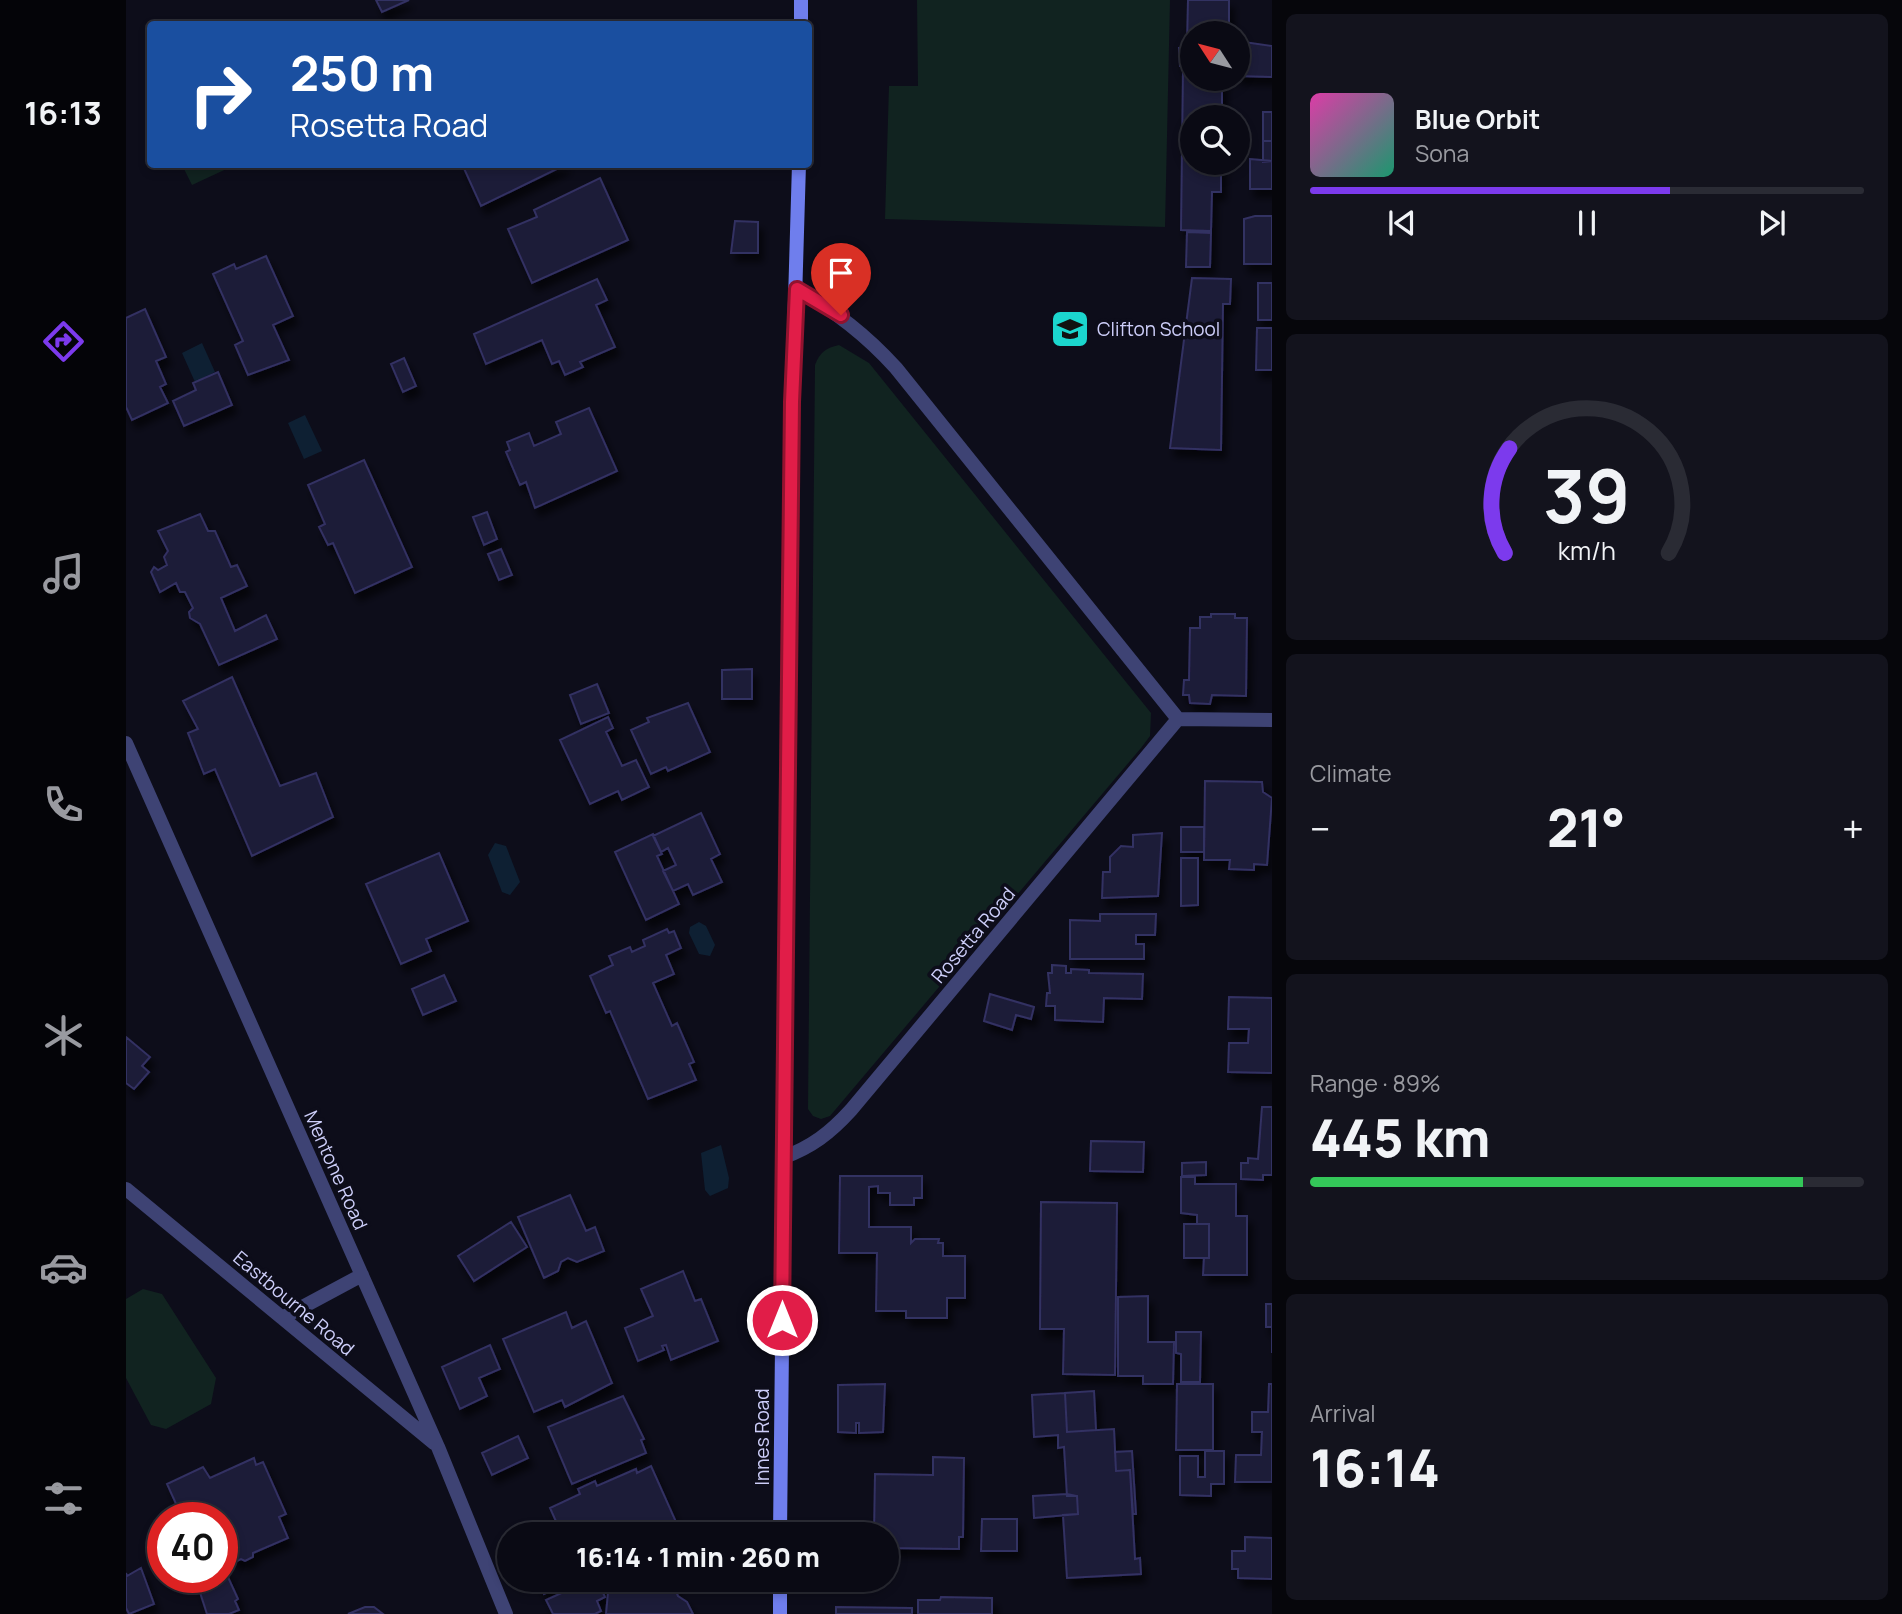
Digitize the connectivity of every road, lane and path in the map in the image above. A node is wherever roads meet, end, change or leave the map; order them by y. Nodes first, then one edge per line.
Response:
1 (801, 0) edge
2 (801, 21) edge
3 (799, 168) edge
4 (797, 289) junction
5 (1178, 719) junction
6 (1272, 720) edge
7 (126, 743) edge
8 (782, 1158) junction
9 (126, 1189) edge
10 (362, 1275) junction
11 (282, 1318) junction
12 (438, 1447) junction
13 (780, 1522) edge
14 (780, 1592) edge
15 (506, 1614) edge
16 (780, 1614) edge

1 - 2 street
3 - 4 street, Innes Road
4 - 5 street
4 - 8 street, Innes Road
5 - 6 street
5 - 8 street, Rosetta Road
7 - 10 street, Mentone Road
8 - 13 street, Innes Road
9 - 11 street, Eastbourne Road
10 - 11 street
10 - 12 street, Mentone Road
11 - 12 street, Eastbourne Road
12 - 15 street, Mentone Road
14 - 16 street

